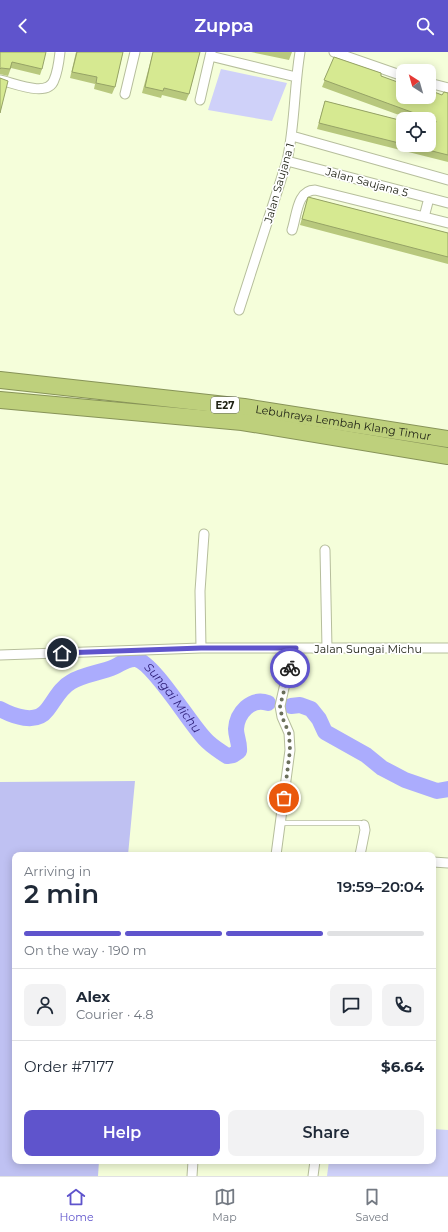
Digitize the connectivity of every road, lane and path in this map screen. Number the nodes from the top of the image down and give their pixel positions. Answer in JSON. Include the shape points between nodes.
{"nodes":[{"id":1,"x":60,"y":52,"type":"edge"},
{"id":2,"x":135,"y":52,"type":"edge"},
{"id":3,"x":300,"y":52,"type":"edge"},
{"id":4,"x":334,"y":52,"type":"edge"},
{"id":5,"x":210,"y":54,"type":"edge"},
{"id":6,"x":396,"y":74,"type":"edge"},
{"id":7,"x":296,"y":77,"type":"junction"},
{"id":8,"x":0,"y":80,"type":"edge"},
{"id":9,"x":436,"y":85,"type":"edge"},
{"id":10,"x":448,"y":88,"type":"edge"},
{"id":11,"x":125,"y":94,"type":"dead end"},
{"id":12,"x":200,"y":100,"type":"dead end"},
{"id":13,"x":292,"y":136,"type":"junction"},
{"id":14,"x":287,"y":161,"type":"junction"},
{"id":15,"x":448,"y":180,"type":"edge"},
{"id":16,"x":429,"y":198,"type":"junction"},
{"id":17,"x":448,"y":203,"type":"edge"},
{"id":18,"x":424,"y":217,"type":"junction"},
{"id":19,"x":448,"y":223,"type":"edge"},
{"id":20,"x":292,"y":230,"type":"dead end"},
{"id":21,"x":239,"y":310,"type":"dead end"},
{"id":22,"x":0,"y":380,"type":"edge"},
{"id":23,"x":0,"y":400,"type":"edge"},
{"id":24,"x":448,"y":439,"type":"edge"},
{"id":25,"x":448,"y":456,"type":"edge"},
{"id":26,"x":204,"y":534,"type":"dead end"},
{"id":27,"x":326,"y":550,"type":"dead end"},
{"id":28,"x":201,"y":648,"type":"junction"},
{"id":29,"x":296,"y":648,"type":"junction"},
{"id":30,"x":327,"y":648,"type":"junction"},
{"id":31,"x":448,"y":648,"type":"edge"},
{"id":32,"x":0,"y":655,"type":"edge"},
{"id":33,"x":281,"y":823,"type":"junction"},
{"id":34,"x":364,"y":825,"type":"joint"},
{"id":35,"x":276,"y":852,"type":"edge"},
{"id":36,"x":360,"y":852,"type":"edge"},
{"id":37,"x":436,"y":862,"type":"edge"},
{"id":38,"x":448,"y":863,"type":"edge"},
{"id":39,"x":193,"y":1164,"type":"edge"},
{"id":40,"x":315,"y":1164,"type":"edge"},
{"id":41,"x":192,"y":1176,"type":"edge"},
{"id":42,"x":313,"y":1176,"type":"edge"}],
"edges":[{"from":1,"to":8,"type":"street","via":[[54,81],[50,87],[42,90]]},
{"from":2,"to":11,"type":"street"},
{"from":3,"to":7,"type":"street","name":"Jalan Saujana 1"},
{"from":4,"to":6,"type":"street"},
{"from":5,"to":7,"type":"street"},
{"from":5,"to":12,"type":"street"},
{"from":7,"to":13,"type":"street","name":"Jalan Saujana 1"},
{"from":9,"to":10,"type":"street"},
{"from":13,"to":14,"type":"street","name":"Jalan Saujana 1"},
{"from":13,"to":15,"type":"street"},
{"from":14,"to":16,"type":"street","name":"Jalan Saujana 5"},
{"from":14,"to":21,"type":"street","name":"Jalan Saujana 1"},
{"from":16,"to":17,"type":"street","name":"Jalan Saujana 5"},
{"from":16,"to":18,"type":"street"},
{"from":18,"to":19,"type":"street"},
{"from":18,"to":20,"type":"street","via":[[308,190],[302,194]]},
{"from":22,"to":24,"type":"highway","name":"Lebuhraya Lembah Klang Timur","number":"E27","via":[[244,407]]},
{"from":23,"to":25,"type":"highway","name":"Lebuhraya Lembah Klang Timur","number":"E27","via":[[242,422]]},
{"from":26,"to":28,"type":"street","via":[[200,591]]},
{"from":27,"to":30,"type":"street"},
{"from":28,"to":29,"type":"street","name":"Jalan Sungai Michu"},
{"from":28,"to":32,"type":"street","name":"Jalan Sungai Michu"},
{"from":29,"to":30,"type":"street","name":"Jalan Sungai Michu"},
{"from":29,"to":33,"type":"street","via":[[280,706],[289,733],[290,750]]},
{"from":30,"to":31,"type":"street","name":"Jalan Sungai Michu"},
{"from":33,"to":34,"type":"lane"},
{"from":33,"to":35,"type":"street"},
{"from":34,"to":36,"type":"street"},
{"from":37,"to":38,"type":"street"},
{"from":39,"to":41,"type":"street"},
{"from":40,"to":42,"type":"street"}]}
